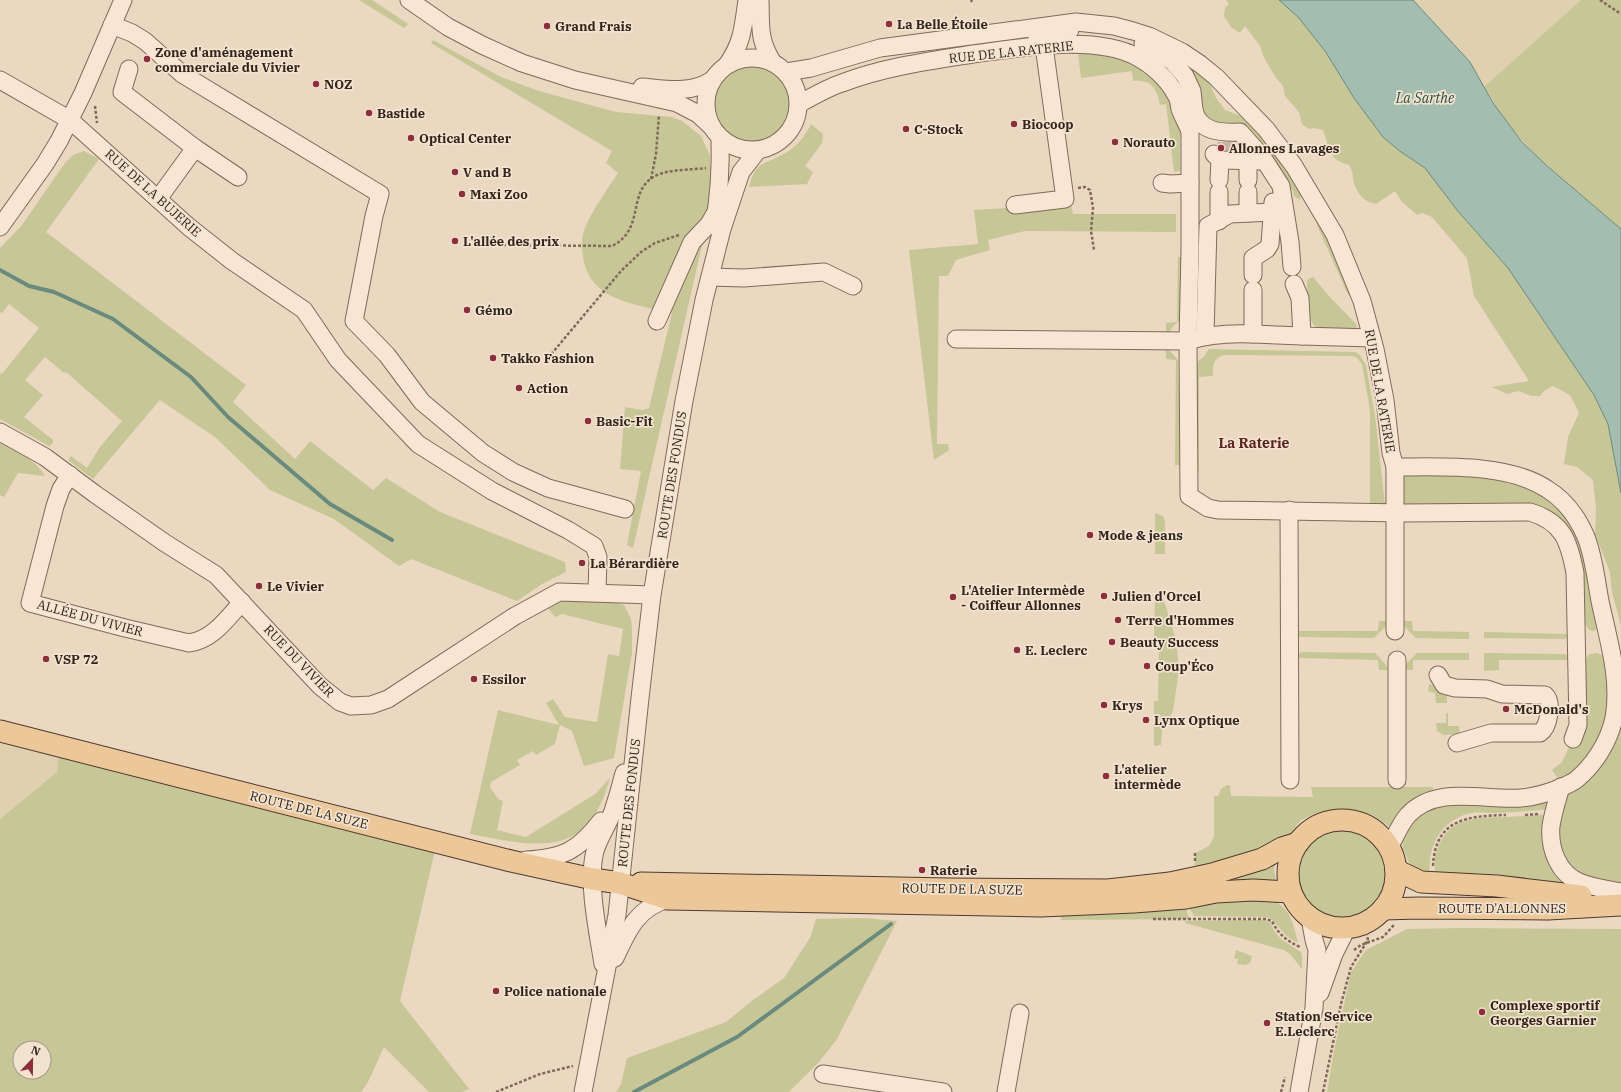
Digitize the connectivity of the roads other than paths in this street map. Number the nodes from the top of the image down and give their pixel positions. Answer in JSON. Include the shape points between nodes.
{"nodes":[{"id":1,"x":123,"y":0,"type":"edge"},
{"id":2,"x":408,"y":0,"type":"edge"},
{"id":3,"x":747,"y":0,"type":"edge"},
{"id":4,"x":760,"y":0,"type":"edge"},
{"id":5,"x":112,"y":25,"type":"junction"},
{"id":6,"x":1023,"y":28,"type":"junction"},
{"id":7,"x":1056,"y":39,"type":"junction"},
{"id":8,"x":727,"y":65,"type":"junction"},
{"id":9,"x":779,"y":67,"type":"junction"},
{"id":10,"x":129,"y":69,"type":"dead end"},
{"id":11,"x":0,"y":80,"type":"edge"},
{"id":12,"x":712,"y":80,"type":"junction"},
{"id":13,"x":590,"y":84,"type":"junction"},
{"id":14,"x":799,"y":104,"type":"junction"},
{"id":15,"x":1194,"y":110,"type":"junction"},
{"id":16,"x":70,"y":120,"type":"junction"},
{"id":17,"x":1190,"y":131,"type":"junction"},
{"id":18,"x":716,"y":132,"type":"junction"},
{"id":19,"x":1220,"y":145,"type":"junction"},
{"id":20,"x":195,"y":148,"type":"junction"},
{"id":21,"x":758,"y":150,"type":"junction"},
{"id":22,"x":1262,"y":165,"type":"junction"},
{"id":23,"x":238,"y":177,"type":"dead end"},
{"id":24,"x":1162,"y":183,"type":"dead end"},
{"id":25,"x":1190,"y":183,"type":"junction"},
{"id":26,"x":158,"y":199,"type":"junction"},
{"id":27,"x":1015,"y":205,"type":"dead end"},
{"id":28,"x":717,"y":210,"type":"junction"},
{"id":29,"x":1273,"y":212,"type":"junction"},
{"id":30,"x":1248,"y":213,"type":"junction"},
{"id":31,"x":1219,"y":220,"type":"junction"},
{"id":32,"x":0,"y":227,"type":"edge"},
{"id":33,"x":710,"y":277,"type":"junction"},
{"id":34,"x":853,"y":286,"type":"dead end"},
{"id":35,"x":704,"y":300,"type":"junction"},
{"id":36,"x":657,"y":320,"type":"dead end"},
{"id":37,"x":1253,"y":334,"type":"junction"},
{"id":38,"x":1205,"y":336,"type":"junction"},
{"id":39,"x":1302,"y":336,"type":"junction"},
{"id":40,"x":1372,"y":338,"type":"junction"},
{"id":41,"x":956,"y":339,"type":"dead end"},
{"id":42,"x":1188,"y":341,"type":"junction"},
{"id":43,"x":0,"y":432,"type":"edge"},
{"id":44,"x":1395,"y":467,"type":"junction"},
{"id":45,"x":70,"y":476,"type":"junction"},
{"id":46,"x":625,"y":509,"type":"dead end"},
{"id":47,"x":1289,"y":510,"type":"junction"},
{"id":48,"x":1395,"y":512,"type":"junction"},
{"id":49,"x":597,"y":592,"type":"junction"},
{"id":50,"x":652,"y":595,"type":"junction"},
{"id":51,"x":242,"y":602,"type":"junction"},
{"id":52,"x":1395,"y":631,"type":"dead end"},
{"id":53,"x":1397,"y":660,"type":"dead end"},
{"id":54,"x":1438,"y":675,"type":"dead end"},
{"id":55,"x":640,"y":698,"type":"junction"},
{"id":56,"x":0,"y":731,"type":"edge"},
{"id":57,"x":1573,"y":739,"type":"dead end"},
{"id":58,"x":1457,"y":744,"type":"dead end"},
{"id":59,"x":1290,"y":780,"type":"dead end"},
{"id":60,"x":1397,"y":780,"type":"dead end"},
{"id":61,"x":1561,"y":787,"type":"junction"},
{"id":62,"x":617,"y":797,"type":"junction"},
{"id":63,"x":1298,"y":843,"type":"junction"},
{"id":64,"x":1389,"y":848,"type":"junction"},
{"id":65,"x":511,"y":860,"type":"junction"},
{"id":66,"x":1396,"y":870,"type":"junction"},
{"id":67,"x":593,"y":879,"type":"junction"},
{"id":68,"x":620,"y":883,"type":"junction"},
{"id":69,"x":1291,"y":892,"type":"junction"},
{"id":70,"x":1621,"y":892,"type":"edge"},
{"id":71,"x":668,"y":898,"type":"junction"},
{"id":72,"x":1621,"y":900,"type":"edge"},
{"id":73,"x":1621,"y":905,"type":"edge"},
{"id":74,"x":1383,"y":909,"type":"junction"},
{"id":75,"x":1310,"y":918,"type":"junction"},
{"id":76,"x":1356,"y":926,"type":"junction"},
{"id":77,"x":605,"y":980,"type":"junction"},
{"id":78,"x":1314,"y":1008,"type":"junction"},
{"id":79,"x":1020,"y":1013,"type":"dead end"},
{"id":80,"x":823,"y":1074,"type":"dead end"},
{"id":81,"x":584,"y":1092,"type":"edge"},
{"id":82,"x":944,"y":1092,"type":"edge"},
{"id":83,"x":1006,"y":1092,"type":"edge"},
{"id":84,"x":1299,"y":1092,"type":"edge"}],
"edges":[{"from":1,"to":5,"type":"street"},
{"from":2,"to":13,"type":"street","via":[[438,21],[489,48],[522,63]]},
{"from":3,"to":8,"type":"street","via":[[742,38]]},
{"from":4,"to":9,"type":"street","via":[[761,38],[765,50]]},
{"from":5,"to":16,"type":"street"},
{"from":5,"to":46,"type":"street","via":[[145,41],[182,74],[380,194],[354,322],[387,355],[422,402],[483,453],[513,472],[548,488]]},
{"from":6,"to":7,"type":"street","via":[[1037,36]]},
{"from":6,"to":9,"type":"street","name":"RUE DE LA RATERIE","via":[[880,48],[811,68]]},
{"from":6,"to":40,"type":"street","name":"RUE DE LA RATERIE","via":[[1076,22],[1114,26],[1149,36],[1168,45],[1216,77],[1266,129],[1313,196],[1346,260],[1362,301]]},
{"from":7,"to":14,"type":"street","name":"RUE DE LA RATERIE","via":[[902,66],[843,82]]},
{"from":7,"to":15,"type":"street","name":"RUE DE LA RATERIE","via":[[1086,31],[1105,33],[1154,50],[1172,61],[1189,83]]},
{"from":7,"to":17,"type":"street","name":"RUE DE LA RATERIE","via":[[1112,48],[1128,52],[1144,61],[1166,80],[1177,95]]},
{"from":7,"to":27,"type":"street","via":[[1065,199]]},
{"from":8,"to":9,"type":"street","via":[[738,60],[762,58]]},
{"from":8,"to":12,"type":"street"},
{"from":9,"to":14,"type":"street","via":[[795,86]]},
{"from":10,"to":20,"type":"street","via":[[122,92]]},
{"from":11,"to":16,"type":"street","name":"RUE DE LA BUJERIE"},
{"from":12,"to":13,"type":"street","via":[[700,87],[678,90]]},
{"from":12,"to":18,"type":"street","via":[[705,103],[706,114]]},
{"from":13,"to":18,"type":"street","via":[[677,104],[698,114]]},
{"from":14,"to":21,"type":"street","via":[[796,119],[787,134],[773,146]]},
{"from":15,"to":17,"type":"street","name":"RUE DE LA RATERIE"},
{"from":15,"to":19,"type":"street","via":[[1195,116]]},
{"from":16,"to":26,"type":"street","name":"RUE DE LA BUJERIE"},
{"from":16,"to":32,"type":"street","via":[[45,164]]},
{"from":17,"to":25,"type":"street"},
{"from":18,"to":21,"type":"street","via":[[728,144]]},
{"from":18,"to":28,"type":"street","name":"ROUTE DES FONDUS","via":[[721,167]]},
{"from":19,"to":22,"type":"street"},
{"from":19,"to":22,"type":"street","via":[[1240,132]]},
{"from":19,"to":31,"type":"street"},
{"from":20,"to":23,"type":"street"},
{"from":20,"to":26,"type":"street"},
{"from":21,"to":33,"type":"street","name":"ROUTE DES FONDUS","via":[[741,172],[736,184]]},
{"from":22,"to":29,"type":"street"},
{"from":22,"to":30,"type":"street","via":[[1248,186]]},
{"from":22,"to":39,"type":"street","via":[[1281,186],[1293,275],[1300,298]]},
{"from":24,"to":25,"type":"street"},
{"from":25,"to":42,"type":"street"},
{"from":26,"to":49,"type":"street","name":"RUE DE LA BUJERIE","via":[[232,261],[304,310],[338,360],[418,444],[492,491],[594,546],[598,557]]},
{"from":28,"to":35,"type":"street","name":"ROUTE DES FONDUS"},
{"from":28,"to":36,"type":"street","via":[[709,224],[692,242]]},
{"from":29,"to":30,"type":"street"},
{"from":29,"to":37,"type":"street","via":[[1270,244],[1253,258]]},
{"from":30,"to":31,"type":"street","via":[[1230,214]]},
{"from":31,"to":38,"type":"street","via":[[1208,226]]},
{"from":33,"to":34,"type":"street","via":[[744,278],[824,272]]},
{"from":33,"to":35,"type":"street","name":"ROUTE DES FONDUS"},
{"from":35,"to":50,"type":"street","name":"ROUTE DES FONDUS","via":[[684,401]]},
{"from":37,"to":38,"type":"street"},
{"from":37,"to":39,"type":"street"},
{"from":38,"to":42,"type":"street"},
{"from":39,"to":40,"type":"street"},
{"from":40,"to":44,"type":"street","name":"RUE DE LA RATERIE","via":[[1381,376]]},
{"from":41,"to":42,"type":"street"},
{"from":42,"to":47,"type":"street","via":[[1189,496],[1208,508],[1218,510]]},
{"from":43,"to":45,"type":"street","name":"RUE DU VIVIER","via":[[45,457]]},
{"from":44,"to":48,"type":"street"},
{"from":44,"to":61,"type":"street","name":"RUE DE LA RATERIE","via":[[1455,467],[1513,474],[1547,489],[1566,505],[1578,522],[1590,550],[1614,667],[1616,692],[1614,719],[1606,742],[1576,780]]},
{"from":45,"to":51,"type":"street","name":"RUE DU VIVIER","via":[[165,543],[216,575]]},
{"from":45,"to":51,"type":"street","name":"ALLÉE DU VIVIER","via":[[61,489],[55,506],[30,602],[189,643],[199,642],[209,636]]},
{"from":47,"to":48,"type":"street"},
{"from":47,"to":59,"type":"street"},
{"from":48,"to":52,"type":"street"},
{"from":48,"to":57,"type":"street","via":[[1530,512],[1543,516],[1559,528],[1572,557],[1575,574],[1578,725]]},
{"from":49,"to":50,"type":"street","name":"RUE DU VIVIER"},
{"from":49,"to":51,"type":"street","name":"RUE DU VIVIER","via":[[559,592],[515,616],[388,699],[371,705],[355,706],[340,702],[330,695]]},
{"from":50,"to":55,"type":"street","name":"ROUTE DES FONDUS"},
{"from":53,"to":60,"type":"street"},
{"from":54,"to":58,"type":"street","via":[[1444,685],[1455,688],[1487,689],[1502,694],[1545,695],[1548,698],[1546,725],[1540,733],[1491,733]]},
{"from":55,"to":62,"type":"street","name":"ROUTE DES FONDUS"},
{"from":55,"to":68,"type":"street","name":"ROUTE DES FONDUS"},
{"from":56,"to":65,"type":"main road","name":"ROUTE DE LA SUZE"},
{"from":61,"to":64,"type":"street","name":"RUE DE LA RATERIE","via":[[1522,798],[1449,796],[1434,799],[1421,805],[1408,816]]},
{"from":61,"to":70,"type":"street","via":[[1551,827],[1553,849],[1558,865],[1567,875],[1579,882]]},
{"from":62,"to":65,"type":"street","name":"ROUTE DES FONDUS","via":[[578,847],[546,859]]},
{"from":62,"to":67,"type":"street","name":"ROUTE DES FONDUS","via":[[595,851]]},
{"from":63,"to":64,"type":"main road","via":[[1317,826],[1342,820],[1371,829]]},
{"from":63,"to":68,"type":"main road","name":"ROUTE DE LA SUZE","via":[[1262,859],[1212,874],[1170,883],[1108,890]]},
{"from":63,"to":69,"type":"main road","via":[[1288,867]]},
{"from":64,"to":66,"type":"main road"},
{"from":65,"to":67,"type":"main road","name":"ROUTE DE LA SUZE"},
{"from":66,"to":72,"type":"main road","name":"ROUTE D'ALLONNES","via":[[1421,882],[1433,884],[1497,886]]},
{"from":66,"to":74,"type":"main road","via":[[1393,891]]},
{"from":67,"to":68,"type":"main road","name":"ROUTE DE LA SUZE"},
{"from":67,"to":77,"type":"street","name":"ROUTE DES FONDUS"},
{"from":68,"to":71,"type":"main road","name":"ROUTE DE LA SUZE"},
{"from":68,"to":77,"type":"street","name":"ROUTE DES FONDUS"},
{"from":69,"to":71,"type":"main road","name":"ROUTE DE LA SUZE","via":[[1216,892],[1186,898],[1041,906]]},
{"from":69,"to":75,"type":"main road","via":[[1300,909]]},
{"from":71,"to":77,"type":"street","via":[[656,902],[632,924]]},
{"from":73,"to":74,"type":"main road","name":"ROUTE D'ALLONNES"},
{"from":74,"to":76,"type":"main road","via":[[1375,917]]},
{"from":75,"to":76,"type":"main road","via":[[1328,926]]},
{"from":75,"to":78,"type":"street","via":[[1317,950]]},
{"from":76,"to":78,"type":"street","via":[[1334,954]]},
{"from":77,"to":81,"type":"street"},
{"from":78,"to":84,"type":"street"},
{"from":79,"to":83,"type":"street"},
{"from":80,"to":82,"type":"street"}]}
